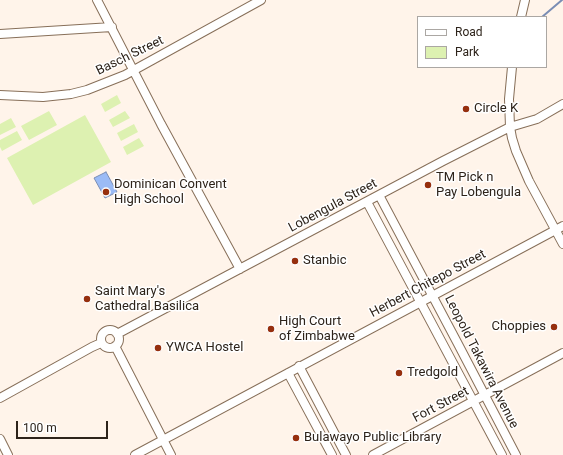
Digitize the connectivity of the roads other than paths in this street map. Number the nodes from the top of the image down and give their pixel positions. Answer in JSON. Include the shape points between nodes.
{"nodes":[{"id":1,"x":97,"y":0,"type":"edge"},
{"id":2,"x":260,"y":0,"type":"edge"},
{"id":3,"x":525,"y":0,"type":"edge"},
{"id":4,"x":521,"y":16,"type":"edge"},
{"id":5,"x":112,"y":27,"type":"junction"},
{"id":6,"x":0,"y":34,"type":"edge"},
{"id":7,"x":512,"y":68,"type":"edge"},
{"id":8,"x":134,"y":71,"type":"junction"},
{"id":9,"x":0,"y":94,"type":"edge"},
{"id":10,"x":563,"y":104,"type":"edge"},
{"id":11,"x":510,"y":127,"type":"junction"},
{"id":12,"x":379,"y":195,"type":"junction"},
{"id":13,"x":367,"y":202,"type":"junction"},
{"id":14,"x":559,"y":228,"type":"edge"},
{"id":15,"x":563,"y":244,"type":"edge"},
{"id":16,"x":240,"y":269,"type":"junction"},
{"id":17,"x":432,"y":295,"type":"junction"},
{"id":18,"x":420,"y":302,"type":"junction"},
{"id":19,"x":117,"y":334,"type":"junction"},
{"id":20,"x":102,"y":343,"type":"junction"},
{"id":21,"x":115,"y":346,"type":"junction"},
{"id":22,"x":563,"y":353,"type":"edge"},
{"id":23,"x":299,"y":366,"type":"junction"},
{"id":24,"x":288,"y":373,"type":"junction"},
{"id":25,"x":485,"y":395,"type":"junction"},
{"id":26,"x":0,"y":398,"type":"edge"},
{"id":27,"x":473,"y":401,"type":"junction"},
{"id":28,"x":0,"y":440,"type":"edge"},
{"id":29,"x":163,"y":440,"type":"junction"},
{"id":30,"x":8,"y":455,"type":"edge"},
{"id":31,"x":135,"y":455,"type":"edge"},
{"id":32,"x":170,"y":455,"type":"edge"},
{"id":33,"x":332,"y":455,"type":"edge"},
{"id":34,"x":346,"y":455,"type":"edge"},
{"id":35,"x":373,"y":455,"type":"edge"},
{"id":36,"x":502,"y":455,"type":"edge"},
{"id":37,"x":516,"y":455,"type":"edge"}],
"edges":[{"from":1,"to":5,"type":"street"},
{"from":2,"to":8,"type":"street","name":"Basch Street"},
{"from":3,"to":4,"type":"street"},
{"from":5,"to":6,"type":"street"},
{"from":5,"to":8,"type":"street"},
{"from":7,"to":11,"type":"street"},
{"from":8,"to":9,"type":"street","name":"Basch Street","via":[[71,94]]},
{"from":8,"to":16,"type":"street"},
{"from":10,"to":11,"type":"street","name":"Lobengula Street","via":[[536,119]]},
{"from":11,"to":12,"type":"street","name":"Lobengula Street"},
{"from":11,"to":14,"type":"street","via":[[518,157]]},
{"from":12,"to":13,"type":"street","name":"Lobengula Street"},
{"from":12,"to":17,"type":"street","name":"Leopold Takawira Avenue"},
{"from":13,"to":16,"type":"street","name":"Lobengula Street"},
{"from":13,"to":18,"type":"street","name":"Leopold Takawira Avenue"},
{"from":14,"to":15,"type":"street"},
{"from":14,"to":17,"type":"street","name":"Herbert Chitepo Street"},
{"from":16,"to":19,"type":"street","name":"Lobengula Street"},
{"from":17,"to":18,"type":"street","name":"Herbert Chitepo Street"},
{"from":17,"to":25,"type":"street","name":"Leopold Takawira Avenue"},
{"from":18,"to":23,"type":"street","name":"Herbert Chitepo Street"},
{"from":18,"to":27,"type":"street","name":"Leopold Takawira Avenue"},
{"from":19,"to":20,"type":"street","name":"Lobengula Street","via":[[111,330],[104,332]]},
{"from":19,"to":21,"type":"street","via":[[118,341]]},
{"from":20,"to":21,"type":"street","via":[[107,348]]},
{"from":20,"to":26,"type":"street","name":"Lobengula Street"},
{"from":21,"to":29,"type":"street"},
{"from":22,"to":25,"type":"street","name":"Fort Street"},
{"from":23,"to":24,"type":"street","name":"Herbert Chitepo Street"},
{"from":23,"to":34,"type":"street"},
{"from":24,"to":29,"type":"street","name":"Herbert Chitepo Street"},
{"from":24,"to":33,"type":"street"},
{"from":25,"to":27,"type":"street","name":"Fort Street"},
{"from":25,"to":37,"type":"street","name":"Leopold Takawira Avenue"},
{"from":27,"to":35,"type":"street","name":"Fort Street"},
{"from":27,"to":36,"type":"street","name":"Leopold Takawira Avenue"},
{"from":28,"to":30,"type":"street"},
{"from":29,"to":31,"type":"street","name":"Herbert Chitepo Street"},
{"from":29,"to":32,"type":"street"}]}
